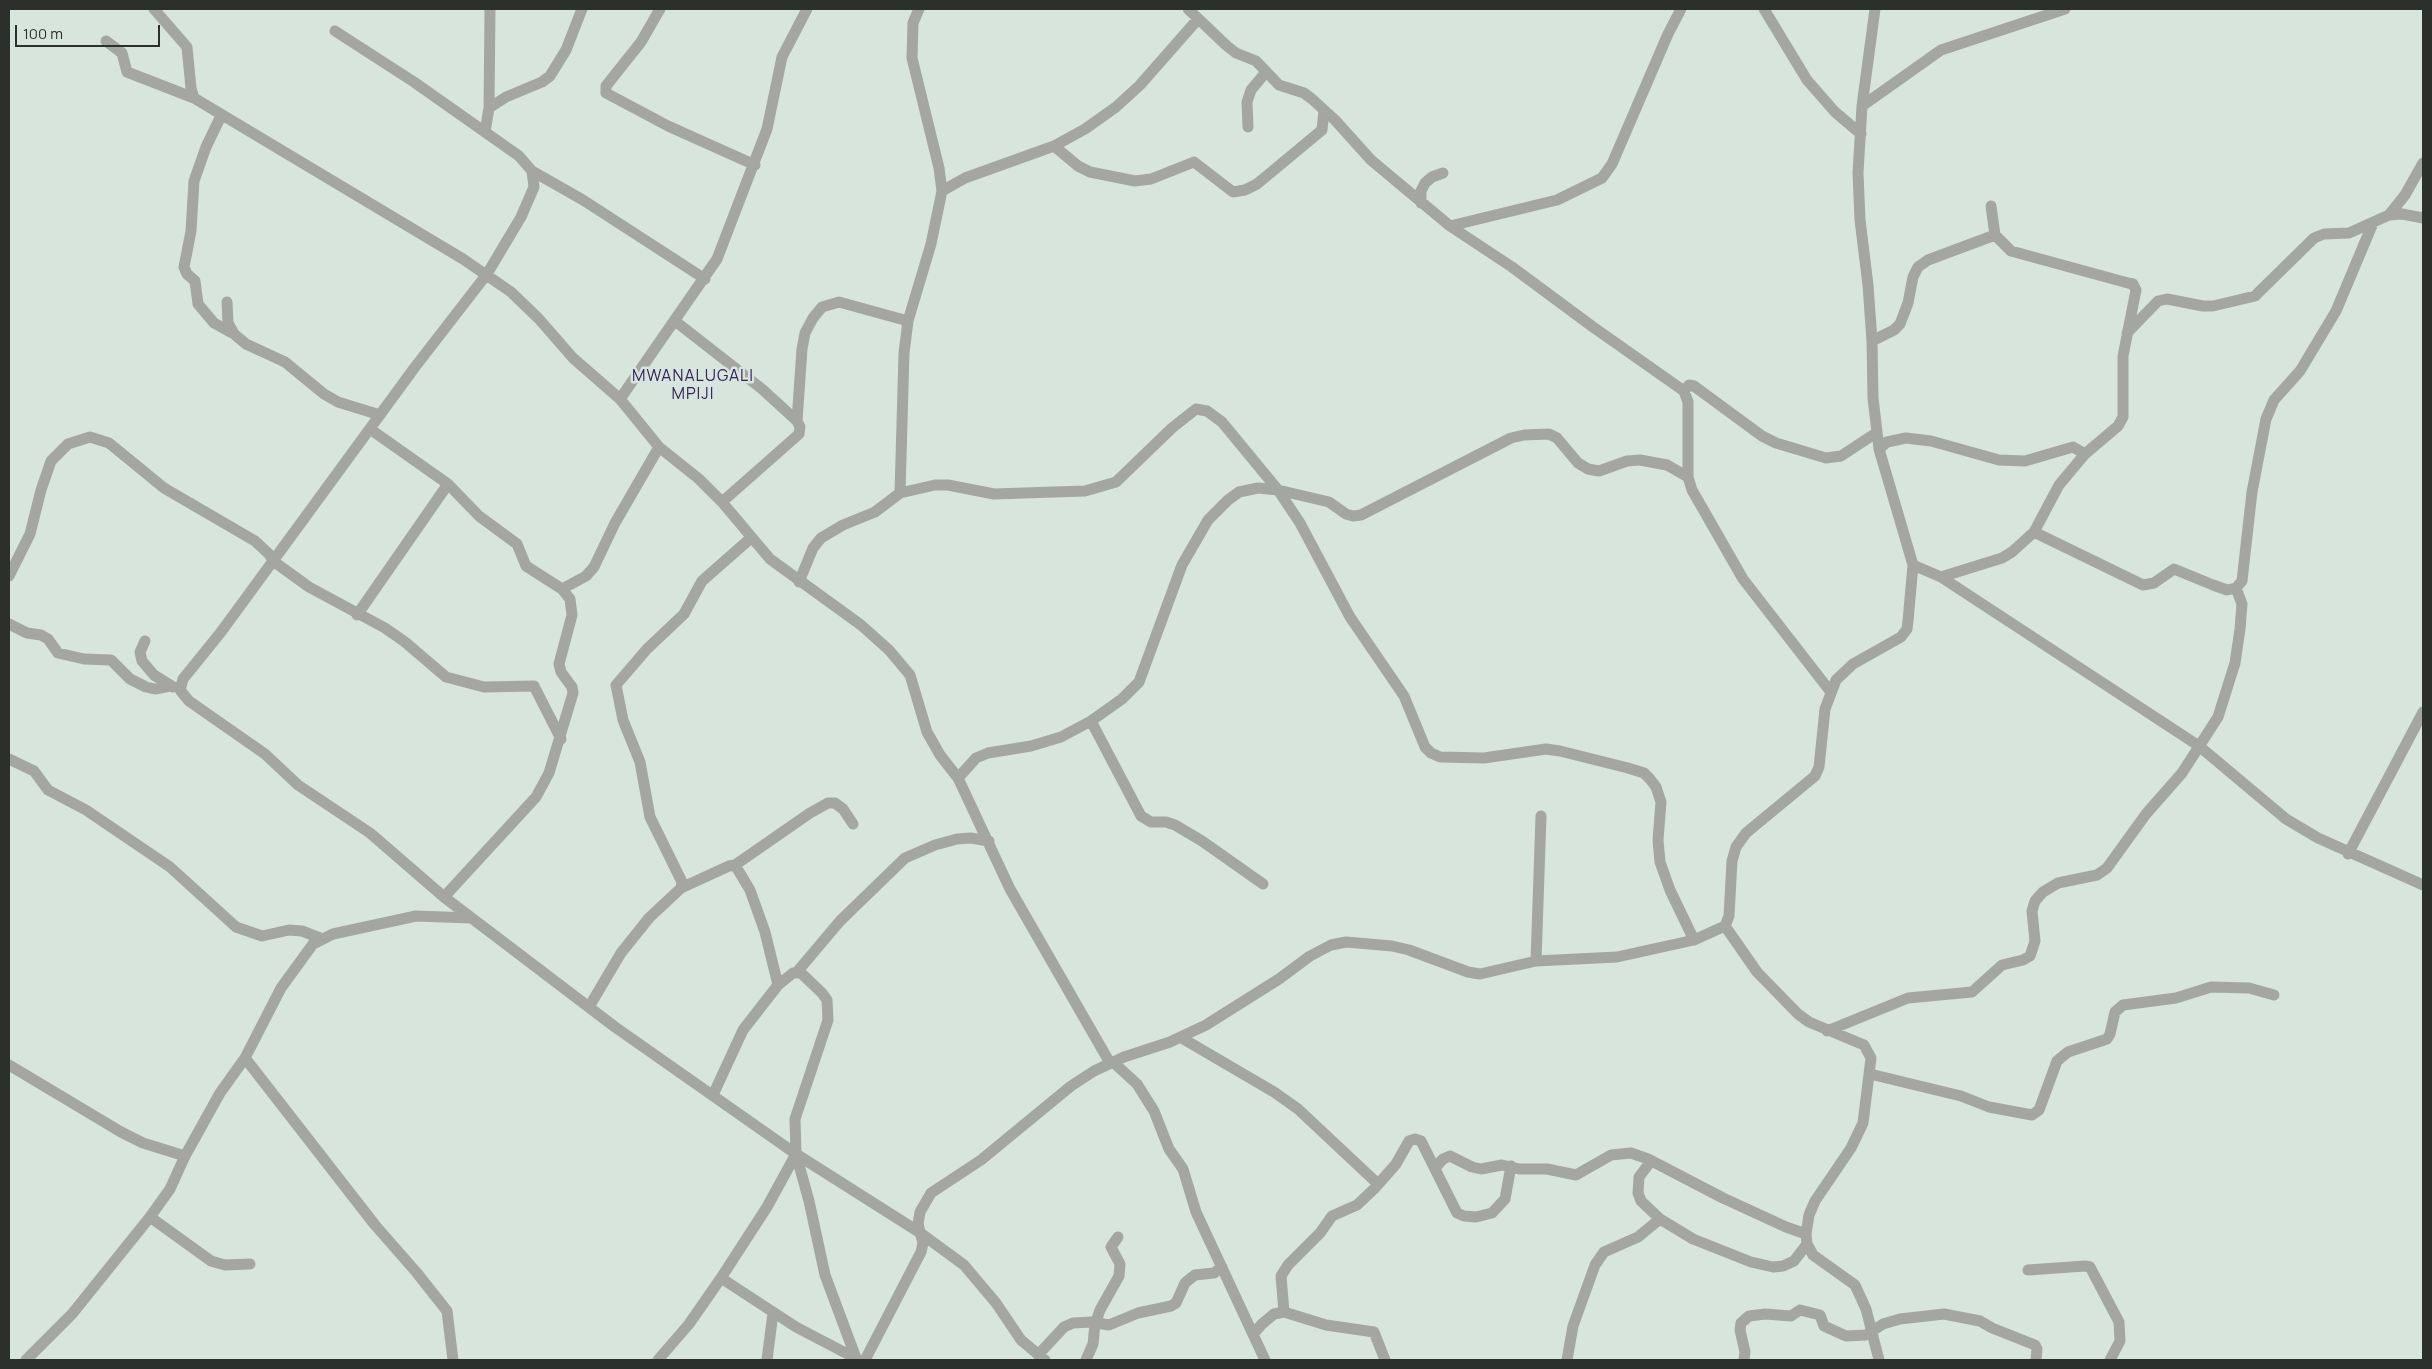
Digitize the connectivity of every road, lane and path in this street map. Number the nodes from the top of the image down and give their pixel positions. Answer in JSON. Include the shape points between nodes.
{"nodes":[{"id":1,"x":154,"y":9,"type":"edge"},
{"id":2,"x":490,"y":9,"type":"edge"},
{"id":3,"x":582,"y":9,"type":"edge"},
{"id":4,"x":660,"y":9,"type":"edge"},
{"id":5,"x":807,"y":9,"type":"edge"},
{"id":6,"x":919,"y":9,"type":"edge"},
{"id":7,"x":1188,"y":9,"type":"edge"},
{"id":8,"x":1681,"y":9,"type":"edge"},
{"id":9,"x":1764,"y":9,"type":"edge"},
{"id":10,"x":1875,"y":9,"type":"edge"},
{"id":11,"x":2065,"y":9,"type":"edge"},
{"id":12,"x":1198,"y":19,"type":"junction"},
{"id":13,"x":334,"y":31,"type":"dead end"},
{"id":14,"x":106,"y":41,"type":"dead end"},
{"id":15,"x":1266,"y":72,"type":"junction"},
{"id":16,"x":194,"y":98,"type":"junction"},
{"id":17,"x":1862,"y":106,"type":"junction"},
{"id":18,"x":489,"y":108,"type":"junction"},
{"id":19,"x":1324,"y":110,"type":"junction"},
{"id":20,"x":221,"y":116,"type":"junction"},
{"id":21,"x":1248,"y":128,"type":"dead end"},
{"id":22,"x":485,"y":132,"type":"junction"},
{"id":23,"x":1860,"y":134,"type":"junction"},
{"id":24,"x":1054,"y":146,"type":"junction"},
{"id":25,"x":2423,"y":163,"type":"edge"},
{"id":26,"x":755,"y":165,"type":"junction"},
{"id":27,"x":532,"y":171,"type":"junction"},
{"id":28,"x":1443,"y":173,"type":"dead end"},
{"id":29,"x":942,"y":191,"type":"junction"},
{"id":30,"x":1421,"y":203,"type":"junction"},
{"id":31,"x":1991,"y":206,"type":"dead end"},
{"id":32,"x":2389,"y":215,"type":"junction"},
{"id":33,"x":2423,"y":218,"type":"edge"},
{"id":34,"x":2373,"y":223,"type":"junction"},
{"id":35,"x":1450,"y":226,"type":"junction"},
{"id":36,"x":1994,"y":235,"type":"junction"},
{"id":37,"x":487,"y":274,"type":"junction"},
{"id":38,"x":705,"y":280,"type":"junction"},
{"id":39,"x":227,"y":302,"type":"dead end"},
{"id":40,"x":675,"y":321,"type":"junction"},
{"id":41,"x":908,"y":321,"type":"junction"},
{"id":42,"x":234,"y":334,"type":"junction"},
{"id":43,"x":2126,"y":334,"type":"junction"},
{"id":44,"x":1872,"y":341,"type":"junction"},
{"id":45,"x":1684,"y":391,"type":"junction"},
{"id":46,"x":620,"y":399,"type":"junction"},
{"id":47,"x":380,"y":415,"type":"junction"},
{"id":48,"x":797,"y":421,"type":"junction"},
{"id":49,"x":370,"y":430,"type":"junction"},
{"id":50,"x":1876,"y":433,"type":"junction"},
{"id":51,"x":659,"y":447,"type":"junction"},
{"id":52,"x":1878,"y":449,"type":"junction"},
{"id":53,"x":2085,"y":454,"type":"junction"},
{"id":54,"x":1688,"y":477,"type":"junction"},
{"id":55,"x":448,"y":484,"type":"junction"},
{"id":56,"x":1278,"y":490,"type":"junction"},
{"id":57,"x":900,"y":493,"type":"junction"},
{"id":58,"x":722,"y":502,"type":"junction"},
{"id":59,"x":2034,"y":532,"type":"junction"},
{"id":60,"x":751,"y":538,"type":"junction"},
{"id":61,"x":273,"y":561,"type":"junction"},
{"id":62,"x":1913,"y":565,"type":"junction"},
{"id":63,"x":9,"y":576,"type":"edge"},
{"id":64,"x":1941,"y":577,"type":"junction"},
{"id":65,"x":799,"y":582,"type":"junction"},
{"id":66,"x":2236,"y":588,"type":"junction"},
{"id":67,"x":562,"y":589,"type":"junction"},
{"id":68,"x":357,"y":615,"type":"junction"},
{"id":69,"x":9,"y":624,"type":"edge"},
{"id":70,"x":145,"y":641,"type":"dead end"},
{"id":71,"x":175,"y":688,"type":"junction"},
{"id":72,"x":1830,"y":691,"type":"junction"},
{"id":73,"x":2423,"y":712,"type":"edge"},
{"id":74,"x":1091,"y":721,"type":"junction"},
{"id":75,"x":561,"y":739,"type":"junction"},
{"id":76,"x":2199,"y":746,"type":"junction"},
{"id":77,"x":9,"y":759,"type":"edge"},
{"id":78,"x":958,"y":778,"type":"junction"},
{"id":79,"x":1541,"y":816,"type":"dead end"},
{"id":80,"x":853,"y":824,"type":"dead end"},
{"id":81,"x":989,"y":841,"type":"junction"},
{"id":82,"x":2348,"y":854,"type":"junction"},
{"id":83,"x":735,"y":865,"type":"junction"},
{"id":84,"x":1263,"y":884,"type":"dead end"},
{"id":85,"x":2423,"y":885,"type":"edge"},
{"id":86,"x":681,"y":888,"type":"junction"},
{"id":87,"x":444,"y":898,"type":"junction"},
{"id":88,"x":471,"y":918,"type":"junction"},
{"id":89,"x":1725,"y":926,"type":"junction"},
{"id":90,"x":320,"y":938,"type":"junction"},
{"id":91,"x":1694,"y":940,"type":"junction"},
{"id":92,"x":1536,"y":961,"type":"junction"},
{"id":93,"x":797,"y":972,"type":"junction"},
{"id":94,"x":778,"y":985,"type":"junction"},
{"id":95,"x":2274,"y":995,"type":"dead end"},
{"id":96,"x":589,"y":1007,"type":"junction"},
{"id":97,"x":1827,"y":1030,"type":"junction"},
{"id":98,"x":1180,"y":1037,"type":"junction"},
{"id":99,"x":245,"y":1058,"type":"junction"},
{"id":100,"x":1112,"y":1062,"type":"junction"},
{"id":101,"x":9,"y":1065,"type":"edge"},
{"id":102,"x":1870,"y":1074,"type":"junction"},
{"id":103,"x":713,"y":1095,"type":"junction"},
{"id":104,"x":796,"y":1154,"type":"junction"},
{"id":105,"x":185,"y":1156,"type":"junction"},
{"id":106,"x":1651,"y":1161,"type":"junction"},
{"id":107,"x":1511,"y":1166,"type":"junction"},
{"id":108,"x":1435,"y":1168,"type":"junction"},
{"id":109,"x":1378,"y":1184,"type":"junction"},
{"id":110,"x":150,"y":1217,"type":"junction"},
{"id":111,"x":1660,"y":1220,"type":"junction"},
{"id":112,"x":919,"y":1232,"type":"junction"},
{"id":113,"x":1118,"y":1237,"type":"dead end"},
{"id":114,"x":1807,"y":1239,"type":"junction"},
{"id":115,"x":250,"y":1264,"type":"dead end"},
{"id":116,"x":1222,"y":1268,"type":"junction"},
{"id":117,"x":2028,"y":1270,"type":"dead end"},
{"id":118,"x":721,"y":1278,"type":"junction"},
{"id":119,"x":1284,"y":1312,"type":"junction"},
{"id":120,"x":773,"y":1313,"type":"junction"},
{"id":121,"x":1095,"y":1324,"type":"junction"},
{"id":122,"x":1872,"y":1332,"type":"junction"},
{"id":123,"x":1254,"y":1334,"type":"junction"},
{"id":124,"x":1041,"y":1358,"type":"edge"},
{"id":125,"x":860,"y":1359,"type":"edge"},
{"id":126,"x":26,"y":1360,"type":"edge"},
{"id":127,"x":453,"y":1360,"type":"edge"},
{"id":128,"x":658,"y":1360,"type":"edge"},
{"id":129,"x":767,"y":1360,"type":"edge"},
{"id":130,"x":1086,"y":1360,"type":"edge"},
{"id":131,"x":1265,"y":1360,"type":"edge"},
{"id":132,"x":1385,"y":1360,"type":"edge"},
{"id":133,"x":1567,"y":1360,"type":"edge"},
{"id":134,"x":1744,"y":1360,"type":"edge"},
{"id":135,"x":1878,"y":1360,"type":"edge"},
{"id":136,"x":2036,"y":1360,"type":"edge"},
{"id":137,"x":2110,"y":1360,"type":"edge"}],
"edges":[{"from":1,"to":16,"type":"street","via":[[187,47]]},
{"from":2,"to":18,"type":"street"},
{"from":3,"to":18,"type":"street","via":[[566,50],[550,76]]},
{"from":4,"to":26,"type":"street","via":[[641,42],[606,86],[606,93],[668,126]]},
{"from":5,"to":26,"type":"street","via":[[782,57],[767,129]]},
{"from":6,"to":29,"type":"street","via":[[913,23],[912,58]]},
{"from":7,"to":12,"type":"street"},
{"from":8,"to":35,"type":"street","via":[[1612,164],[1602,178],[1556,200]]},
{"from":9,"to":23,"type":"street","via":[[1807,80]]},
{"from":10,"to":17,"type":"street"},
{"from":11,"to":17,"type":"street","via":[[1941,50]]},
{"from":12,"to":15,"type":"street","via":[[1227,46],[1256,61]]},
{"from":12,"to":24,"type":"street","via":[[1140,85],[1116,107]]},
{"from":13,"to":22,"type":"street"},
{"from":14,"to":16,"type":"street","via":[[122,53],[127,72]]},
{"from":15,"to":19,"type":"street","via":[[1279,85],[1304,93]]},
{"from":15,"to":21,"type":"street","via":[[1251,90],[1247,102]]},
{"from":16,"to":20,"type":"street"},
{"from":17,"to":23,"type":"street"},
{"from":18,"to":22,"type":"street"},
{"from":19,"to":24,"type":"street","via":[[1322,130],[1257,184],[1233,192],[1194,162],[1151,179],[1135,181],[1090,172]]},
{"from":19,"to":30,"type":"street","via":[[1371,160]]},
{"from":20,"to":37,"type":"street"},
{"from":20,"to":42,"type":"street","via":[[194,181],[191,231],[184,267],[195,281],[198,304],[214,323]]},
{"from":22,"to":27,"type":"street","via":[[519,156]]},
{"from":23,"to":44,"type":"street","via":[[1860,220]]},
{"from":24,"to":29,"type":"street","via":[[965,178]]},
{"from":25,"to":32,"type":"street"},
{"from":26,"to":38,"type":"street","via":[[728,235]]},
{"from":27,"to":37,"type":"street","via":[[535,181],[533,193]]},
{"from":27,"to":38,"type":"street"},
{"from":28,"to":30,"type":"street","via":[[1425,183]]},
{"from":29,"to":41,"type":"street","via":[[931,244]]},
{"from":30,"to":35,"type":"street"},
{"from":31,"to":36,"type":"street"},
{"from":32,"to":33,"type":"street"},
{"from":32,"to":34,"type":"street"},
{"from":34,"to":43,"type":"street","via":[[2349,233],[2324,234],[2314,238],[2255,296],[2213,306],[2158,301]]},
{"from":34,"to":66,"type":"street","via":[[2336,311],[2300,371],[2274,400],[2266,419],[2252,492],[2242,581]]},
{"from":35,"to":45,"type":"street"},
{"from":36,"to":43,"type":"street","via":[[2012,251],[2133,284],[2136,290]]},
{"from":36,"to":44,"type":"street","via":[[1928,260],[1918,268],[1900,324]]},
{"from":37,"to":46,"type":"street","via":[[511,292],[574,358]]},
{"from":37,"to":47,"type":"street"},
{"from":38,"to":40,"type":"street"},
{"from":39,"to":42,"type":"street","via":[[228,323]]},
{"from":40,"to":46,"type":"street"},
{"from":40,"to":48,"type":"street","via":[[762,389]]},
{"from":41,"to":48,"type":"street","via":[[839,302],[822,307],[805,333]]},
{"from":41,"to":57,"type":"street","via":[[904,353]]},
{"from":42,"to":47,"type":"street","via":[[246,344],[285,362],[338,402]]},
{"from":43,"to":53,"type":"street","via":[[2123,417],[2118,426]]},
{"from":44,"to":50,"type":"street"},
{"from":45,"to":50,"type":"street","via":[[1688,386],[1694,386],[1776,444],[1826,458],[1842,456]]},
{"from":45,"to":54,"type":"street","via":[[1688,402]]},
{"from":46,"to":51,"type":"street"},
{"from":47,"to":49,"type":"street"},
{"from":48,"to":58,"type":"street","via":[[799,434]]},
{"from":49,"to":55,"type":"street"},
{"from":49,"to":61,"type":"street"},
{"from":50,"to":52,"type":"street"},
{"from":51,"to":58,"type":"street"},
{"from":51,"to":67,"type":"street","via":[[594,567],[586,576]]},
{"from":52,"to":53,"type":"street","via":[[1888,442],[1906,438],[1931,441],[1999,460],[2025,461],[2073,447]]},
{"from":52,"to":62,"type":"street"},
{"from":53,"to":59,"type":"street","via":[[2059,485]]},
{"from":54,"to":56,"type":"street","via":[[1666,465],[1640,460],[1599,471],[1588,469],[1549,434],[1511,438],[1360,515],[1346,514],[1329,502]]},
{"from":54,"to":72,"type":"street","via":[[1743,579]]},
{"from":55,"to":67,"type":"street","via":[[479,516],[517,544],[526,566]]},
{"from":55,"to":68,"type":"street"},
{"from":56,"to":57,"type":"street","via":[[1222,422],[1196,409],[1116,482],[1100,487],[1085,491],[994,494],[948,484]]},
{"from":56,"to":74,"type":"street","via":[[1258,488],[1240,492],[1208,520],[1174,584],[1139,682]]},
{"from":56,"to":91,"type":"street","via":[[1300,523],[1350,617],[1404,696],[1425,747],[1431,753],[1440,757],[1484,758],[1560,751],[1628,768],[1644,773],[1650,779],[1661,802],[1660,862]]},
{"from":57,"to":65,"type":"street","via":[[876,512],[821,538],[813,548]]},
{"from":58,"to":60,"type":"street"},
{"from":59,"to":64,"type":"street","via":[[2002,558]]},
{"from":59,"to":66,"type":"street","via":[[2143,585],[2154,583],[2174,569],[2227,590]]},
{"from":60,"to":65,"type":"street","via":[[770,559]]},
{"from":60,"to":86,"type":"street","via":[[702,581],[684,614],[647,649],[616,685],[623,720],[640,762],[650,817],[682,882]]},
{"from":61,"to":63,"type":"street","via":[[264,548],[164,488],[109,443],[90,437],[68,444],[52,461],[30,534]]},
{"from":61,"to":68,"type":"street"},
{"from":61,"to":71,"type":"street"},
{"from":62,"to":64,"type":"street"},
{"from":62,"to":72,"type":"street","via":[[1905,633],[1885,648],[1853,664],[1842,673]]},
{"from":64,"to":76,"type":"street"},
{"from":65,"to":78,"type":"street","via":[[861,625],[910,675],[927,732]]},
{"from":66,"to":76,"type":"street","via":[[2242,604],[2235,663],[2218,717]]},
{"from":67,"to":75,"type":"street","via":[[570,599],[572,615],[559,664],[573,693]]},
{"from":68,"to":75,"type":"street","via":[[385,628],[446,677],[484,687],[534,686]]},
{"from":69,"to":71,"type":"street","via":[[48,639],[58,653],[84,659],[112,660],[130,679],[146,687],[155,690]]},
{"from":70,"to":71,"type":"street","via":[[140,652],[142,661],[154,675]]},
{"from":71,"to":87,"type":"street","via":[[189,702],[265,754],[298,785],[370,833]]},
{"from":72,"to":89,"type":"street","via":[[1815,776],[1746,833],[1736,847],[1732,861],[1729,916]]},
{"from":73,"to":82,"type":"street"},
{"from":74,"to":78,"type":"street","via":[[1061,737],[976,758]]},
{"from":74,"to":84,"type":"street","via":[[1141,816],[1151,822],[1175,825]]},
{"from":75,"to":87,"type":"street","via":[[536,797]]},
{"from":76,"to":82,"type":"street","via":[[2286,819]]},
{"from":76,"to":97,"type":"street","via":[[2182,773],[2146,814],[2107,868],[2097,874],[2058,883],[2039,896],[2032,911],[2035,941],[2030,956],[2002,965],[1972,992],[1908,998]]},
{"from":77,"to":90,"type":"street","via":[[34,771],[48,790],[86,810],[170,866],[236,927],[262,936],[289,930]]},
{"from":78,"to":81,"type":"street"},
{"from":79,"to":92,"type":"street"},
{"from":80,"to":83,"type":"street","via":[[843,809],[828,803]]},
{"from":81,"to":93,"type":"street","via":[[957,839],[905,858],[840,921]]},
{"from":81,"to":100,"type":"street","via":[[1010,889]]},
{"from":82,"to":85,"type":"street"},
{"from":83,"to":86,"type":"street"},
{"from":83,"to":94,"type":"street","via":[[750,890],[765,932]]},
{"from":86,"to":96,"type":"street","via":[[649,918],[622,953]]},
{"from":87,"to":88,"type":"street"},
{"from":88,"to":90,"type":"street","via":[[416,916]]},
{"from":88,"to":96,"type":"street"},
{"from":89,"to":91,"type":"street"},
{"from":89,"to":97,"type":"street","via":[[1757,972],[1798,1014]]},
{"from":90,"to":99,"type":"street","via":[[298,962],[281,988]]},
{"from":91,"to":92,"type":"street","via":[[1617,957]]},
{"from":92,"to":98,"type":"street","via":[[1480,974],[1392,946],[1346,942],[1331,945],[1206,1026]]},
{"from":93,"to":94,"type":"street"},
{"from":93,"to":104,"type":"street","via":[[822,992],[827,1000],[828,1020],[796,1119]]},
{"from":94,"to":103,"type":"street","via":[[743,1030]]},
{"from":95,"to":102,"type":"street","via":[[2249,988],[2211,987],[2176,998],[2122,1005],[2115,1012],[2106,1039],[2068,1052],[2057,1061],[2039,1110],[2032,1115],[1989,1107],[1961,1096]]},
{"from":96,"to":103,"type":"street"},
{"from":97,"to":102,"type":"street","via":[[1864,1046],[1871,1058]]},
{"from":98,"to":100,"type":"street"},
{"from":98,"to":109,"type":"street","via":[[1298,1109]]},
{"from":99,"to":105,"type":"street","via":[[220,1093]]},
{"from":99,"to":127,"type":"street","via":[[446,1312]]},
{"from":100,"to":112,"type":"street","via":[[1071,1086],[982,1160],[931,1192],[920,1212]]},
{"from":100,"to":116,"type":"street","via":[[1137,1084],[1154,1111],[1170,1149],[1183,1169],[1196,1212]]},
{"from":101,"to":105,"type":"street","via":[[144,1144]]},
{"from":102,"to":114,"type":"street","via":[[1863,1123],[1851,1148],[1815,1200],[1809,1215]]},
{"from":103,"to":104,"type":"street"},
{"from":104,"to":112,"type":"street"},
{"from":104,"to":118,"type":"street","via":[[767,1207]]},
{"from":104,"to":125,"type":"street","via":[[825,1275]]},
{"from":105,"to":110,"type":"street","via":[[170,1189]]},
{"from":106,"to":107,"type":"street","via":[[1630,1153],[1611,1154],[1576,1175]]},
{"from":106,"to":111,"type":"street","via":[[1639,1177],[1638,1193],[1641,1201]]},
{"from":106,"to":114,"type":"street"},
{"from":107,"to":108,"type":"street","via":[[1472,1168],[1450,1156]]},
{"from":107,"to":108,"type":"street","via":[[1505,1199],[1492,1213],[1476,1217],[1457,1212]]},
{"from":108,"to":109,"type":"street","via":[[1421,1141],[1415,1139],[1409,1142],[1396,1164]]},
{"from":109,"to":119,"type":"street","via":[[1357,1205],[1332,1216],[1288,1265],[1281,1276]]},
{"from":110,"to":115,"type":"street","via":[[211,1261],[225,1265]]},
{"from":110,"to":126,"type":"street","via":[[72,1314]]},
{"from":111,"to":114,"type":"street","via":[[1693,1239],[1751,1262],[1773,1267],[1794,1260]]},
{"from":111,"to":133,"type":"street","via":[[1638,1238],[1604,1252],[1595,1265],[1573,1326]]},
{"from":112,"to":124,"type":"street","via":[[964,1265],[1021,1340]]},
{"from":112,"to":125,"type":"street","via":[[923,1243],[921,1252]]},
{"from":113,"to":121,"type":"street","via":[[1111,1247],[1120,1264],[1119,1276]]},
{"from":114,"to":122,"type":"street","via":[[1812,1254],[1855,1285]]},
{"from":116,"to":121,"type":"street","via":[[1214,1273],[1195,1275],[1185,1283],[1176,1303],[1171,1306],[1138,1314],[1116,1324]]},
{"from":116,"to":123,"type":"street"},
{"from":117,"to":137,"type":"street","via":[[2090,1268],[2119,1322],[2120,1340]]},
{"from":118,"to":120,"type":"street"},
{"from":118,"to":128,"type":"street","via":[[689,1324]]},
{"from":119,"to":123,"type":"street","via":[[1274,1314]]},
{"from":119,"to":132,"type":"street","via":[[1326,1325],[1374,1332]]},
{"from":120,"to":125,"type":"street"},
{"from":120,"to":129,"type":"street"},
{"from":121,"to":124,"type":"street","via":[[1064,1326]]},
{"from":121,"to":130,"type":"street","via":[[1093,1344]]},
{"from":122,"to":134,"type":"street","via":[[1846,1336],[1824,1326],[1820,1315],[1808,1310],[1800,1310],[1790,1316],[1749,1316],[1740,1330],[1746,1352]]},
{"from":122,"to":135,"type":"street"},
{"from":122,"to":136,"type":"street","via":[[1900,1319],[1944,1314],[1980,1321],[2027,1341],[2037,1349]]},
{"from":123,"to":131,"type":"street"}]}
